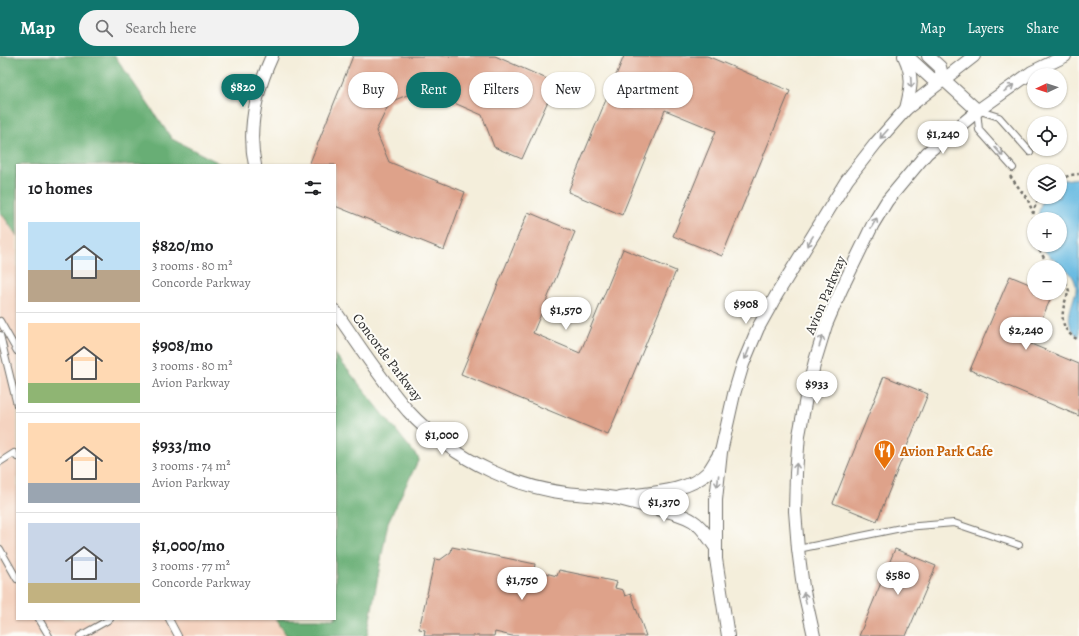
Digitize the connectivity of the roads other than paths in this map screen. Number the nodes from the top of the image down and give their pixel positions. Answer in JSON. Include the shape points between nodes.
{"nodes":[{"id":1,"x":272,"y":56,"type":"edge"},
{"id":2,"x":904,"y":56,"type":"edge"},
{"id":3,"x":907,"y":56,"type":"edge"},
{"id":4,"x":928,"y":56,"type":"edge"},
{"id":5,"x":974,"y":56,"type":"edge"},
{"id":6,"x":1065,"y":56,"type":"edge"},
{"id":7,"x":943,"y":79,"type":"junction"},
{"id":8,"x":906,"y":109,"type":"junction"},
{"id":9,"x":977,"y":110,"type":"junction"},
{"id":10,"x":1027,"y":149,"type":"edge"},
{"id":11,"x":255,"y":164,"type":"edge"},
{"id":12,"x":1013,"y":168,"type":"dead end"},
{"id":13,"x":336,"y":312,"type":"edge"},
{"id":14,"x":0,"y":321,"type":"edge"},
{"id":15,"x":0,"y":335,"type":"edge"},
{"id":16,"x":16,"y":349,"type":"edge"},
{"id":17,"x":16,"y":401,"type":"edge"},
{"id":18,"x":721,"y":452,"type":"junction"},
{"id":19,"x":16,"y":454,"type":"edge"},
{"id":20,"x":0,"y":462,"type":"edge"},
{"id":21,"x":614,"y":498,"type":"junction"},
{"id":22,"x":1019,"y":545,"type":"dead end"},
{"id":23,"x":716,"y":548,"type":"junction"},
{"id":24,"x":0,"y":549,"type":"edge"},
{"id":25,"x":798,"y":549,"type":"junction"},
{"id":26,"x":16,"y":577,"type":"edge"},
{"id":27,"x":40,"y":620,"type":"edge"},
{"id":28,"x":107,"y":620,"type":"edge"},
{"id":29,"x":170,"y":620,"type":"edge"},
{"id":30,"x":48,"y":636,"type":"edge"},
{"id":31,"x":80,"y":636,"type":"edge"},
{"id":32,"x":178,"y":636,"type":"edge"},
{"id":33,"x":728,"y":636,"type":"edge"},
{"id":34,"x":814,"y":636,"type":"edge"}],
"edges":[{"from":1,"to":11,"type":"street","via":[[256,101],[252,143]]},
{"from":2,"to":8,"type":"street","one_way":true,"via":[[910,68],[911,88]]},
{"from":3,"to":7,"type":"street","via":[[932,79]]},
{"from":4,"to":7,"type":"street","via":[[940,67]]},
{"from":5,"to":7,"type":"street"},
{"from":9,"to":6,"type":"street","name":"Avion Parkway","one_way":true,"via":[[1032,72]]},
{"from":7,"to":8,"type":"street"},
{"from":7,"to":9,"type":"street"},
{"from":8,"to":18,"type":"street","one_way":true,"via":[[847,180],[776,294],[743,364]]},
{"from":9,"to":10,"type":"lane","via":[[999,117]]},
{"from":9,"to":12,"type":"lane","one_way":true,"via":[[979,130]]},
{"from":25,"to":9,"type":"street","name":"Avion Parkway","one_way":true,"via":[[795,503],[799,435],[811,376],[826,325],[873,224],[887,201],[927,153]]},
{"from":13,"to":21,"type":"street","name":"Concorde Parkway","via":[[408,411],[425,428],[458,453],[511,480],[564,493]]},
{"from":14,"to":16,"type":"lane"},
{"from":15,"to":17,"type":"lane"},
{"from":18,"to":21,"type":"street","name":"Concorde Parkway","via":[[708,471],[695,482],[677,488]]},
{"from":18,"to":23,"type":"street","one_way":true,"via":[[716,500]]},
{"from":19,"to":20,"type":"lane"},
{"from":21,"to":23,"type":"street","name":"Concorde Parkway","via":[[694,521]]},
{"from":22,"to":25,"type":"lane","via":[[954,523],[906,527]]},
{"from":23,"to":33,"type":"street"},
{"from":24,"to":26,"type":"lane"},
{"from":34,"to":25,"type":"street","name":"Avion Parkway","one_way":true,"via":[[802,587]]},
{"from":27,"to":30,"type":"lane"},
{"from":28,"to":31,"type":"lane"},
{"from":29,"to":32,"type":"lane"}]}
